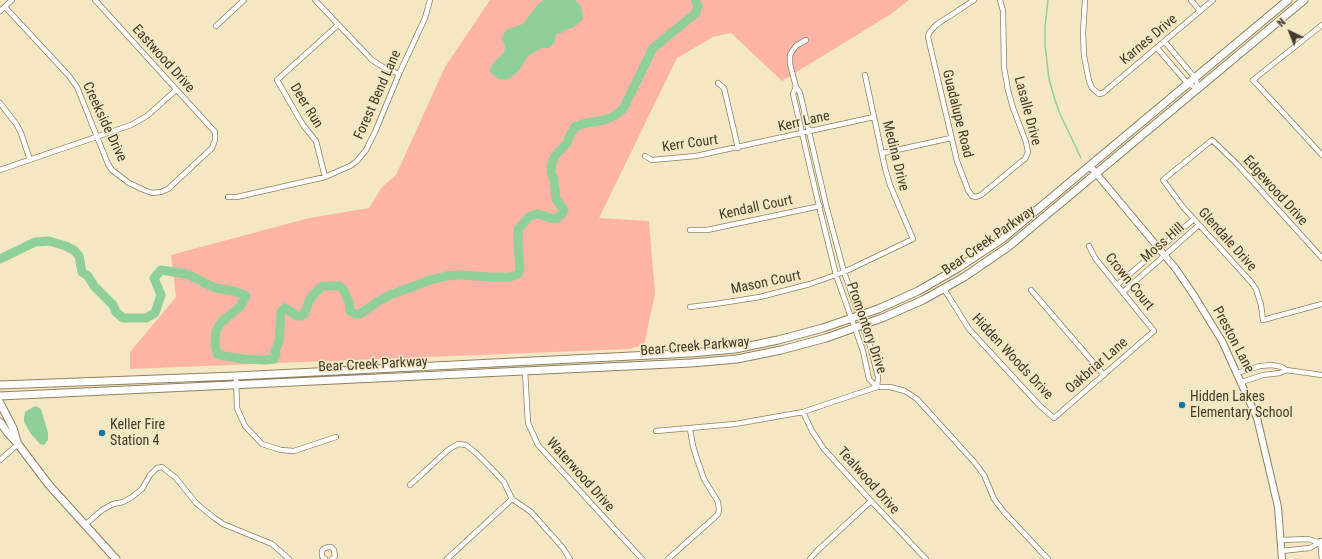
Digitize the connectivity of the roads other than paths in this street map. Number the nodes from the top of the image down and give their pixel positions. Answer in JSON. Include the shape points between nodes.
{"nodes":[{"id":1,"x":12,"y":0,"type":"edge"},
{"id":2,"x":95,"y":0,"type":"edge"},
{"id":3,"x":244,"y":0,"type":"edge"},
{"id":4,"x":315,"y":0,"type":"edge"},
{"id":5,"x":430,"y":0,"type":"edge"},
{"id":6,"x":974,"y":0,"type":"edge"},
{"id":7,"x":1000,"y":0,"type":"edge"},
{"id":8,"x":1086,"y":0,"type":"edge"},
{"id":9,"x":1191,"y":0,"type":"edge"},
{"id":10,"x":1213,"y":0,"type":"edge"},
{"id":11,"x":1288,"y":0,"type":"edge"},
{"id":12,"x":1304,"y":0,"type":"edge"},
{"id":13,"x":5,"y":7,"type":"junction"},
{"id":14,"x":0,"y":11,"type":"edge"},
{"id":15,"x":1200,"y":11,"type":"junction"},
{"id":16,"x":338,"y":25,"type":"junction"},
{"id":17,"x":1322,"y":25,"type":"edge"},
{"id":18,"x":216,"y":26,"type":"dead end"},
{"id":19,"x":806,"y":40,"type":"dead end"},
{"id":20,"x":1165,"y":42,"type":"junction"},
{"id":21,"x":1157,"y":48,"type":"junction"},
{"id":22,"x":399,"y":74,"type":"junction"},
{"id":23,"x":865,"y":75,"type":"dead end"},
{"id":24,"x":1195,"y":78,"type":"junction"},
{"id":25,"x":718,"y":83,"type":"dead end"},
{"id":26,"x":1188,"y":84,"type":"junction"},
{"id":27,"x":796,"y":88,"type":"junction"},
{"id":28,"x":1198,"y":89,"type":"junction"},
{"id":29,"x":176,"y":90,"type":"junction"},
{"id":30,"x":0,"y":103,"type":"edge"},
{"id":31,"x":874,"y":117,"type":"junction"},
{"id":32,"x":809,"y":131,"type":"junction"},
{"id":33,"x":802,"y":133,"type":"junction"},
{"id":34,"x":97,"y":138,"type":"junction"},
{"id":35,"x":951,"y":138,"type":"junction"},
{"id":36,"x":1212,"y":140,"type":"joint"},
{"id":37,"x":738,"y":148,"type":"junction"},
{"id":38,"x":882,"y":153,"type":"junction"},
{"id":39,"x":645,"y":156,"type":"dead end"},
{"id":40,"x":1322,"y":156,"type":"edge"},
{"id":41,"x":30,"y":160,"type":"junction"},
{"id":42,"x":1090,"y":166,"type":"junction"},
{"id":43,"x":0,"y":170,"type":"edge"},
{"id":44,"x":1097,"y":174,"type":"junction"},
{"id":45,"x":325,"y":177,"type":"junction"},
{"id":46,"x":161,"y":192,"type":"joint"},
{"id":47,"x":973,"y":196,"type":"joint"},
{"id":48,"x":228,"y":197,"type":"dead end"},
{"id":49,"x":826,"y":205,"type":"junction"},
{"id":50,"x":819,"y":206,"type":"junction"},
{"id":51,"x":1194,"y":220,"type":"junction"},
{"id":52,"x":1199,"y":225,"type":"junction"},
{"id":53,"x":690,"y":230,"type":"dead end"},
{"id":54,"x":913,"y":239,"type":"joint"},
{"id":55,"x":1089,"y":246,"type":"dead end"},
{"id":56,"x":1159,"y":249,"type":"junction"},
{"id":57,"x":1164,"y":256,"type":"junction"},
{"id":58,"x":1322,"y":258,"type":"edge"},
{"id":59,"x":844,"y":272,"type":"junction"},
{"id":60,"x":836,"y":275,"type":"junction"},
{"id":61,"x":1117,"y":285,"type":"junction"},
{"id":62,"x":944,"y":289,"type":"junction"},
{"id":63,"x":1031,"y":290,"type":"dead end"},
{"id":64,"x":1123,"y":292,"type":"junction"},
{"id":65,"x":852,"y":294,"type":"junction"},
{"id":66,"x":844,"y":297,"type":"junction"},
{"id":67,"x":1322,"y":304,"type":"edge"},
{"id":68,"x":690,"y":307,"type":"dead end"},
{"id":69,"x":859,"y":316,"type":"junction"},
{"id":70,"x":851,"y":319,"type":"junction"},
{"id":71,"x":863,"y":325,"type":"junction"},
{"id":72,"x":854,"y":328,"type":"junction"},
{"id":73,"x":1154,"y":331,"type":"joint"},
{"id":74,"x":871,"y":349,"type":"junction"},
{"id":75,"x":863,"y":351,"type":"junction"},
{"id":76,"x":1286,"y":370,"type":"junction"},
{"id":77,"x":525,"y":371,"type":"junction"},
{"id":78,"x":1237,"y":373,"type":"junction"},
{"id":79,"x":1104,"y":375,"type":"junction"},
{"id":80,"x":1322,"y":375,"type":"edge"},
{"id":81,"x":236,"y":376,"type":"junction"},
{"id":82,"x":161,"y":378,"type":"junction"},
{"id":83,"x":120,"y":380,"type":"junction"},
{"id":84,"x":66,"y":382,"type":"junction"},
{"id":85,"x":1242,"y":382,"type":"junction"},
{"id":86,"x":0,"y":385,"type":"edge"},
{"id":87,"x":236,"y":385,"type":"junction"},
{"id":88,"x":877,"y":387,"type":"junction"},
{"id":89,"x":161,"y":388,"type":"junction"},
{"id":90,"x":121,"y":390,"type":"junction"},
{"id":91,"x":67,"y":392,"type":"junction"},
{"id":92,"x":0,"y":396,"type":"edge"},
{"id":93,"x":0,"y":403,"type":"edge"},
{"id":94,"x":803,"y":412,"type":"junction"},
{"id":95,"x":1054,"y":418,"type":"joint"},
{"id":96,"x":0,"y":422,"type":"edge"},
{"id":97,"x":690,"y":429,"type":"junction"},
{"id":98,"x":656,"y":431,"type":"dead end"},
{"id":99,"x":336,"y":437,"type":"dead end"},
{"id":100,"x":18,"y":444,"type":"junction"},
{"id":101,"x":0,"y":460,"type":"edge"},
{"id":102,"x":410,"y":485,"type":"dead end"},
{"id":103,"x":512,"y":499,"type":"junction"},
{"id":104,"x":871,"y":501,"type":"junction"},
{"id":105,"x":85,"y":524,"type":"junction"},
{"id":106,"x":1280,"y":540,"type":"junction"},
{"id":107,"x":1320,"y":541,"type":"edge"},
{"id":108,"x":1281,"y":551,"type":"junction"},
{"id":109,"x":321,"y":558,"type":"edge"},
{"id":110,"x":116,"y":559,"type":"edge"},
{"id":111,"x":289,"y":559,"type":"edge"},
{"id":112,"x":332,"y":559,"type":"edge"},
{"id":113,"x":447,"y":559,"type":"edge"},
{"id":114,"x":570,"y":559,"type":"edge"},
{"id":115,"x":642,"y":559,"type":"edge"},
{"id":116,"x":668,"y":559,"type":"edge"},
{"id":117,"x":810,"y":559,"type":"edge"},
{"id":118,"x":926,"y":559,"type":"edge"},
{"id":119,"x":1048,"y":559,"type":"edge"},
{"id":120,"x":1282,"y":559,"type":"edge"},
{"id":121,"x":1322,"y":559,"type":"edge"}],
"edges":[{"from":1,"to":13,"type":"street"},
{"from":2,"to":29,"type":"street","name":"Eastwood Drive"},
{"from":3,"to":18,"type":"street"},
{"from":4,"to":16,"type":"street"},
{"from":5,"to":22,"type":"street","name":"Forest Bend Lane","via":[[425,18]]},
{"from":6,"to":35,"type":"street","name":"Guadalupe Road","via":[[936,25],[929,33]]},
{"from":7,"to":47,"type":"street","name":"Lasalle Drive","via":[[1003,11],[1006,74],[1013,108],[1028,148],[1027,156],[981,195]]},
{"from":8,"to":21,"type":"street","name":"Karnes Drive","via":[[1084,56],[1089,81],[1099,94]]},
{"from":9,"to":15,"type":"street"},
{"from":10,"to":15,"type":"street","name":"Karnes Drive"},
{"from":11,"to":24,"type":"main road","name":"Bear Creek Parkway"},
{"from":12,"to":28,"type":"main road","name":"Bear Creek Parkway"},
{"from":13,"to":14,"type":"street"},
{"from":13,"to":34,"type":"street","name":"Creekside Drive","via":[[69,76],[77,88]]},
{"from":15,"to":20,"type":"street","name":"Karnes Drive"},
{"from":16,"to":22,"type":"street","via":[[372,60]]},
{"from":16,"to":45,"type":"street","name":"Deer Run","via":[[277,80],[303,125],[316,141]]},
{"from":17,"to":40,"type":"street","via":[[1253,80]]},
{"from":19,"to":27,"type":"street","name":"Promontory Drive","via":[[796,46],[790,56]]},
{"from":20,"to":21,"type":"street","name":"Karnes Drive"},
{"from":20,"to":24,"type":"street"},
{"from":21,"to":26,"type":"street"},
{"from":22,"to":45,"type":"street","name":"Forest Bend Lane","via":[[362,156],[350,166]]},
{"from":23,"to":31,"type":"street","name":"Medina Drive"},
{"from":24,"to":26,"type":"main road","name":"Bear Creek Parkway"},
{"from":24,"to":28,"type":"street"},
{"from":25,"to":37,"type":"street","via":[[724,88]]},
{"from":26,"to":28,"type":"street"},
{"from":26,"to":42,"type":"main road","name":"Bear Creek Parkway"},
{"from":27,"to":32,"type":"street","name":"Promontory Drive","via":[[800,93]]},
{"from":27,"to":33,"type":"street","name":"Promontory Drive","via":[[793,94]]},
{"from":28,"to":44,"type":"main road","name":"Bear Creek Parkway"},
{"from":29,"to":34,"type":"street","via":[[139,121]]},
{"from":29,"to":46,"type":"street","name":"Eastwood Drive","via":[[215,132],[215,140],[212,148],[168,189]]},
{"from":30,"to":41,"type":"street","via":[[22,133]]},
{"from":31,"to":32,"type":"street","name":"Kerr Lane"},
{"from":31,"to":38,"type":"street","name":"Medina Drive"},
{"from":32,"to":33,"type":"street","name":"Kerr Lane"},
{"from":32,"to":49,"type":"street","name":"Promontory Drive"},
{"from":33,"to":37,"type":"street","name":"Kerr Lane"},
{"from":33,"to":50,"type":"street","name":"Promontory Drive"},
{"from":34,"to":41,"type":"street"},
{"from":34,"to":46,"type":"street","name":"Creekside Drive","via":[[108,164],[116,173],[144,190],[152,193]]},
{"from":35,"to":38,"type":"street"},
{"from":35,"to":47,"type":"street","name":"Guadalupe Road","via":[[960,172]]},
{"from":36,"to":51,"type":"street","name":"Glendale Drive","via":[[1163,180]]},
{"from":36,"to":58,"type":"street","name":"Edgewood Drive"},
{"from":37,"to":39,"type":"street","name":"Kerr Court","via":[[696,156],[652,160]]},
{"from":38,"to":54,"type":"street","name":"Medina Drive","via":[[892,191]]},
{"from":41,"to":43,"type":"street"},
{"from":42,"to":44,"type":"street","name":"Preston Lane"},
{"from":42,"to":69,"type":"main road","name":"Bear Creek Parkway","via":[[1007,235],[958,268],[898,301]]},
{"from":44,"to":56,"type":"street","name":"Preston Lane"},
{"from":44,"to":62,"type":"main road","name":"Bear Creek Parkway","via":[[1008,247]]},
{"from":45,"to":48,"type":"street","name":"Forest Bend Lane"},
{"from":49,"to":50,"type":"street","name":"Kendall Court"},
{"from":49,"to":59,"type":"street","name":"Promontory Drive"},
{"from":50,"to":53,"type":"street","name":"Kendall Court","via":[[707,230]]},
{"from":50,"to":60,"type":"street","name":"Promontory Drive"},
{"from":51,"to":52,"type":"street","name":"Glendale Drive"},
{"from":51,"to":56,"type":"street","name":"Moss Hill"},
{"from":52,"to":57,"type":"street","name":"Moss Hill"},
{"from":52,"to":67,"type":"street","name":"Glendale Drive","via":[[1251,282],[1261,305],[1263,320]]},
{"from":54,"to":59,"type":"street","name":"Mason Court"},
{"from":55,"to":61,"type":"street","name":"Crown Court","via":[[1095,258]]},
{"from":56,"to":57,"type":"street","name":"Preston Lane"},
{"from":56,"to":61,"type":"street","name":"Moss Hill"},
{"from":57,"to":64,"type":"street","name":"Moss Hill"},
{"from":57,"to":78,"type":"street","name":"Preston Lane","via":[[1213,325]]},
{"from":59,"to":60,"type":"street","name":"Mason Court"},
{"from":59,"to":65,"type":"street","name":"Promontory Drive"},
{"from":60,"to":66,"type":"street","name":"Promontory Drive"},
{"from":60,"to":68,"type":"street","name":"Mason Court","via":[[768,295]]},
{"from":61,"to":64,"type":"street","name":"Crown Court"},
{"from":62,"to":71,"type":"main road","name":"Bear Creek Parkway","via":[[902,310]]},
{"from":62,"to":95,"type":"street","name":"Hidden Woods Drive","via":[[969,329]]},
{"from":63,"to":79,"type":"street"},
{"from":64,"to":73,"type":"street","name":"Crown Court"},
{"from":65,"to":66,"type":"street"},
{"from":65,"to":69,"type":"street","name":"Promontory Drive"},
{"from":66,"to":70,"type":"street","name":"Promontory Drive"},
{"from":69,"to":70,"type":"main road","name":"Bear Creek Parkway"},
{"from":69,"to":71,"type":"street","name":"Promontory Drive"},
{"from":70,"to":72,"type":"street","name":"Promontory Drive"},
{"from":70,"to":81,"type":"main road","name":"Bear Creek Parkway","via":[[778,340],[716,351]]},
{"from":71,"to":72,"type":"main road","name":"Bear Creek Parkway"},
{"from":71,"to":74,"type":"street","name":"Promontory Drive"},
{"from":72,"to":75,"type":"street","name":"Promontory Drive"},
{"from":72,"to":77,"type":"main road","name":"Bear Creek Parkway","via":[[793,347],[737,359]]},
{"from":73,"to":79,"type":"street","name":"Oakbriar Lane"},
{"from":74,"to":75,"type":"street"},
{"from":74,"to":88,"type":"street","name":"Promontory Drive","via":[[878,378]]},
{"from":75,"to":88,"type":"street","name":"Promontory Drive","via":[[869,379]]},
{"from":76,"to":78,"type":"street","via":[[1272,364]]},
{"from":76,"to":80,"type":"street"},
{"from":76,"to":85,"type":"street"},
{"from":77,"to":87,"type":"main road","name":"Bear Creek Parkway"},
{"from":77,"to":115,"type":"street","name":"Waterwood Drive","via":[[528,423],[538,445]]},
{"from":78,"to":85,"type":"street","name":"Preston Lane"},
{"from":79,"to":95,"type":"street","name":"Oakbriar Lane"},
{"from":81,"to":82,"type":"main road","name":"Bear Creek Parkway"},
{"from":81,"to":87,"type":"street"},
{"from":82,"to":83,"type":"main road","name":"Bear Creek Parkway"},
{"from":82,"to":89,"type":"main road"},
{"from":83,"to":84,"type":"main road","name":"Bear Creek Parkway"},
{"from":83,"to":90,"type":"main road"},
{"from":84,"to":86,"type":"main road","name":"Bear Creek Parkway"},
{"from":84,"to":91,"type":"main road"},
{"from":85,"to":106,"type":"street","name":"Preston Lane","via":[[1257,418],[1278,507]]},
{"from":87,"to":89,"type":"main road","name":"Bear Creek Parkway"},
{"from":87,"to":99,"type":"street","via":[[237,408],[245,426],[262,444],[294,451]]},
{"from":88,"to":94,"type":"street"},
{"from":88,"to":119,"type":"street","via":[[905,391],[917,399],[975,463],[984,475],[994,499]]},
{"from":89,"to":90,"type":"main road","name":"Bear Creek Parkway"},
{"from":90,"to":91,"type":"main road","name":"Bear Creek Parkway"},
{"from":91,"to":92,"type":"main road","name":"Bear Creek Parkway"},
{"from":93,"to":100,"type":"main road"},
{"from":94,"to":97,"type":"street"},
{"from":94,"to":104,"type":"street","name":"Tealwood Drive","via":[[824,449]]},
{"from":96,"to":100,"type":"main road"},
{"from":97,"to":98,"type":"street"},
{"from":97,"to":116,"type":"street","via":[[692,446],[704,479],[718,502],[719,510],[714,518]]},
{"from":100,"to":101,"type":"street"},
{"from":100,"to":105,"type":"main road","via":[[49,485]]},
{"from":102,"to":103,"type":"street","via":[[448,450],[458,444],[466,445],[504,482]]},
{"from":103,"to":113,"type":"street"},
{"from":103,"to":114,"type":"street","via":[[531,512]]},
{"from":104,"to":117,"type":"street"},
{"from":104,"to":118,"type":"street","name":"Tealwood Drive"},
{"from":105,"to":110,"type":"main road"},
{"from":105,"to":111,"type":"street","via":[[112,504],[132,497],[142,489],[157,468],[162,467],[213,517],[223,524],[272,544]]},
{"from":106,"to":107,"type":"street"},
{"from":106,"to":108,"type":"street","name":"Preston Lane"},
{"from":107,"to":108,"type":"street","via":[[1310,548]]},
{"from":107,"to":121,"type":"street"},
{"from":108,"to":120,"type":"street","name":"Preston Lane"},
{"from":109,"to":112,"type":"street","via":[[323,549],[330,547],[335,553]]}]}
